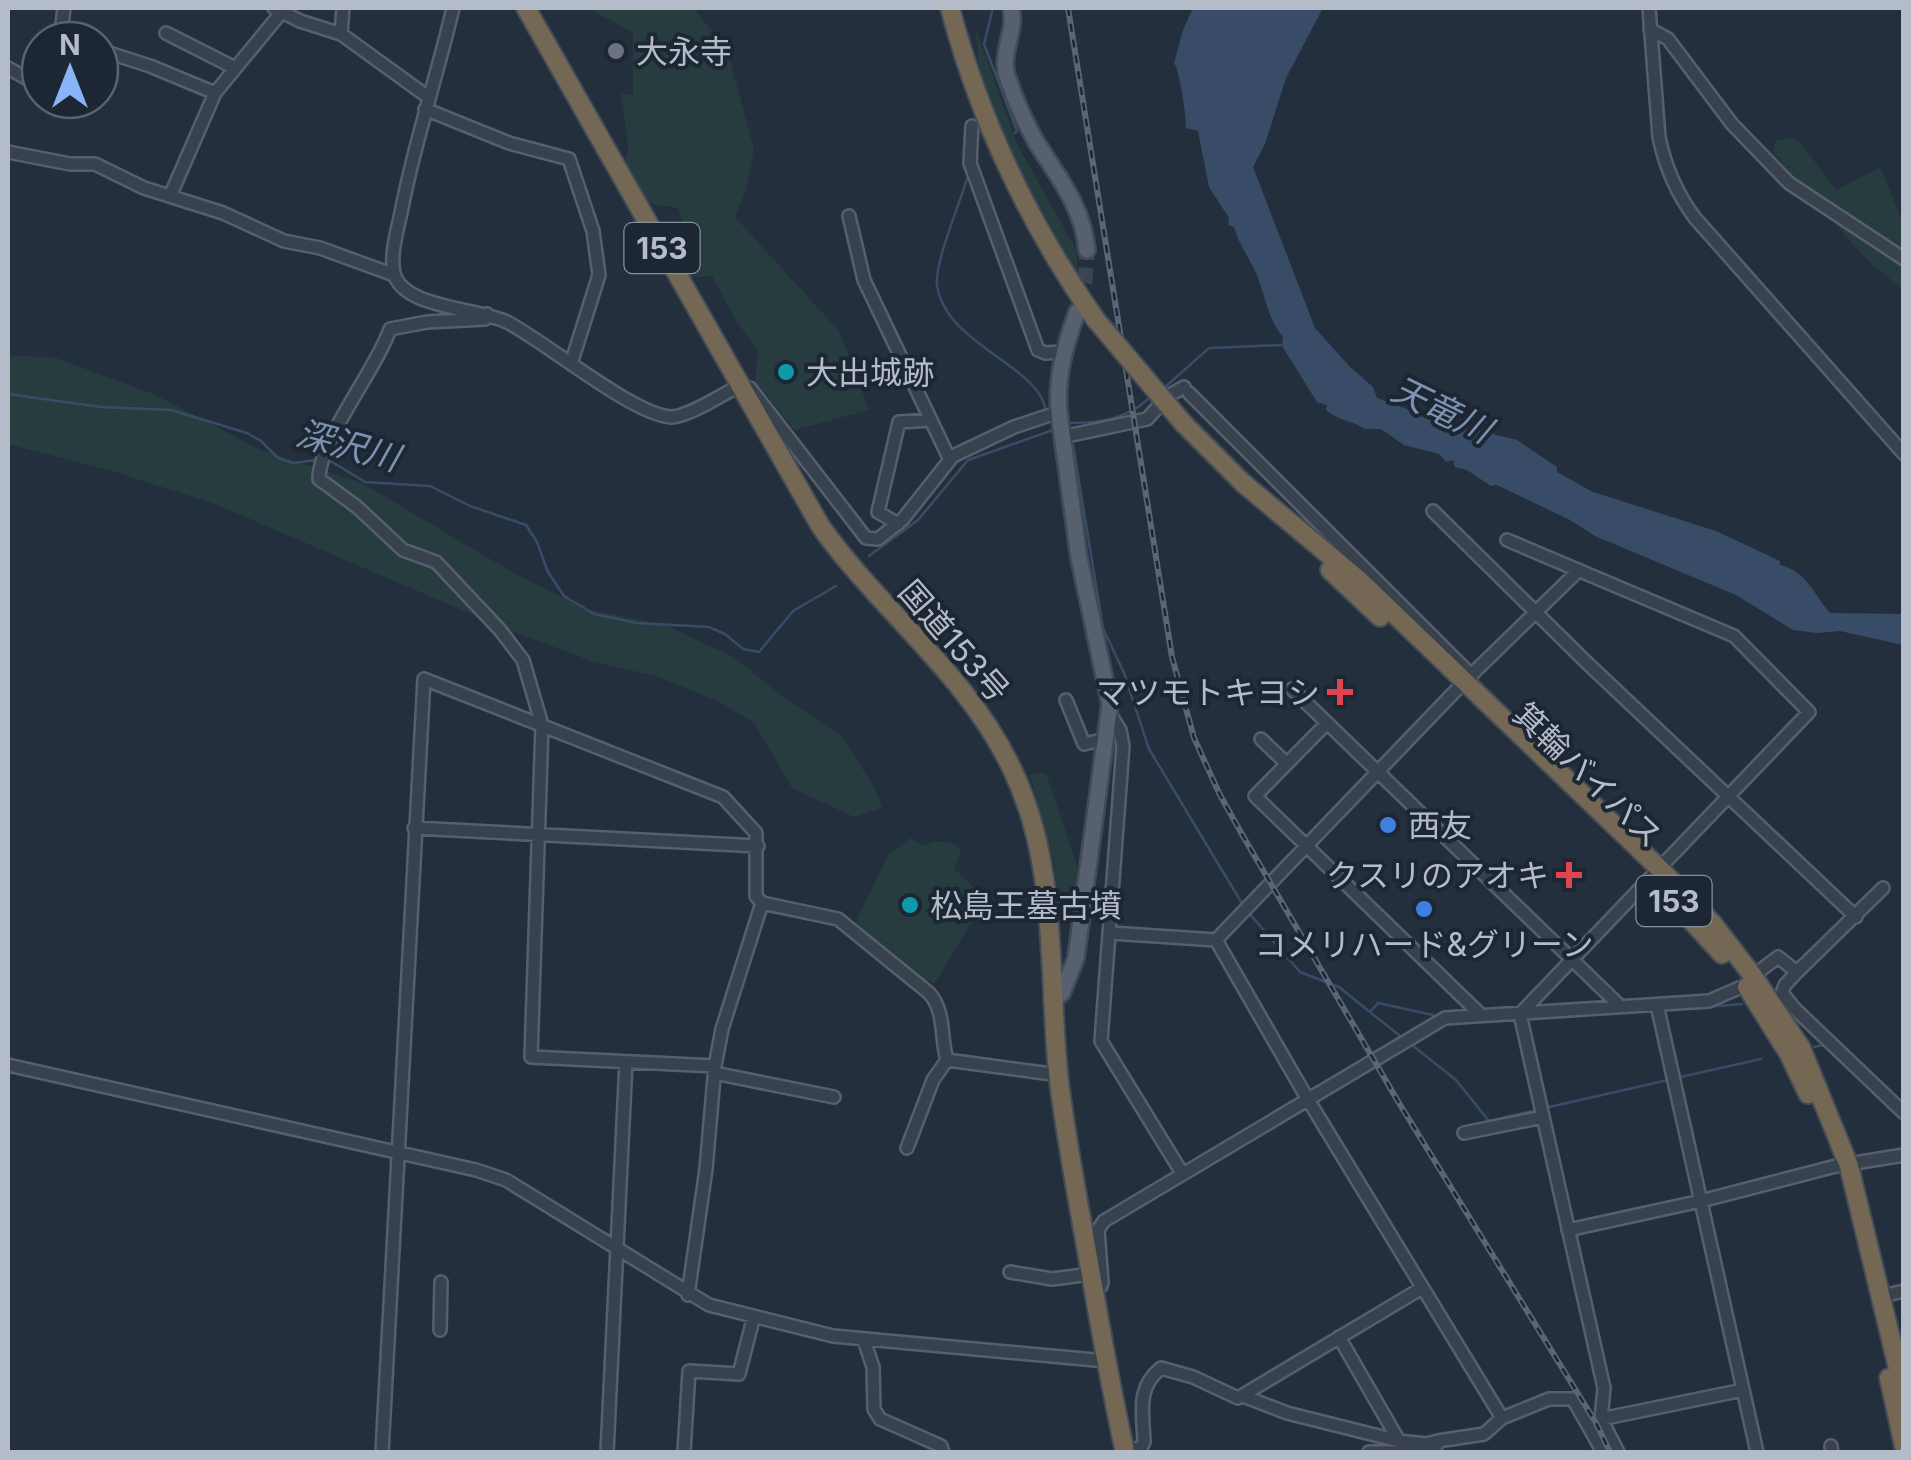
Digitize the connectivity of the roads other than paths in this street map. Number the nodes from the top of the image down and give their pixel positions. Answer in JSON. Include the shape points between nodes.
{"nodes":[{"id":1,"x":342,"y":8,"type":"edge"},
{"id":2,"x":453,"y":8,"type":"edge"},
{"id":3,"x":526,"y":8,"type":"edge"},
{"id":4,"x":950,"y":8,"type":"edge"},
{"id":5,"x":962,"y":8,"type":"edge"},
{"id":6,"x":1011,"y":8,"type":"edge"},
{"id":7,"x":1649,"y":8,"type":"edge"},
{"id":8,"x":280,"y":9,"type":"edge"},
{"id":9,"x":1650,"y":29,"type":"junction"},
{"id":10,"x":166,"y":33,"type":"dead end"},
{"id":11,"x":341,"y":34,"type":"junction"},
{"id":12,"x":120,"y":56,"type":"edge"},
{"id":13,"x":235,"y":68,"type":"junction"},
{"id":14,"x":972,"y":82,"type":"junction"},
{"id":15,"x":215,"y":93,"type":"junction"},
{"id":16,"x":427,"y":103,"type":"junction"},
{"id":17,"x":972,"y":126,"type":"dead end"},
{"id":18,"x":8,"y":152,"type":"edge"},
{"id":19,"x":171,"y":194,"type":"junction"},
{"id":20,"x":849,"y":216,"type":"dead end"},
{"id":21,"x":1087,"y":250,"type":"tunnel mouth"},
{"id":22,"x":1904,"y":259,"type":"edge"},
{"id":23,"x":394,"y":275,"type":"junction"},
{"id":24,"x":1077,"y":312,"type":"tunnel mouth"},
{"id":25,"x":487,"y":314,"type":"junction"},
{"id":26,"x":1063,"y":352,"type":"junction"},
{"id":27,"x":571,"y":364,"type":"junction"},
{"id":28,"x":740,"y":386,"type":"junction"},
{"id":29,"x":930,"y":420,"type":"junction"},
{"id":30,"x":1060,"y":424,"type":"junction"},
{"id":31,"x":1904,"y":454,"type":"edge"},
{"id":32,"x":950,"y":460,"type":"junction"},
{"id":33,"x":1433,"y":511,"type":"dead end"},
{"id":34,"x":901,"y":521,"type":"junction"},
{"id":35,"x":1507,"y":540,"type":"dead end"},
{"id":36,"x":1579,"y":570,"type":"junction"},
{"id":37,"x":1534,"y":611,"type":"junction"},
{"id":38,"x":1464,"y":682,"type":"junction"},
{"id":39,"x":1292,"y":689,"type":"dead end"},
{"id":40,"x":1066,"y":700,"type":"dead end"},
{"id":41,"x":1110,"y":714,"type":"junction"},
{"id":42,"x":1327,"y":724,"type":"junction"},
{"id":43,"x":542,"y":725,"type":"junction"},
{"id":44,"x":1106,"y":739,"type":"junction"},
{"id":45,"x":1261,"y":739,"type":"dead end"},
{"id":46,"x":1286,"y":763,"type":"junction"},
{"id":47,"x":1378,"y":772,"type":"junction"},
{"id":48,"x":1729,"y":798,"type":"junction"},
{"id":49,"x":414,"y":828,"type":"junction"},
{"id":50,"x":540,"y":837,"type":"junction"},
{"id":51,"x":758,"y":846,"type":"junction"},
{"id":52,"x":1308,"y":846,"type":"junction"},
{"id":53,"x":1655,"y":873,"type":"junction"},
{"id":54,"x":1883,"y":888,"type":"dead end"},
{"id":55,"x":762,"y":903,"type":"junction"},
{"id":56,"x":1856,"y":917,"type":"junction"},
{"id":57,"x":1110,"y":933,"type":"junction"},
{"id":58,"x":1216,"y":940,"type":"junction"},
{"id":59,"x":1570,"y":960,"type":"junction"},
{"id":60,"x":1797,"y":972,"type":"junction"},
{"id":61,"x":1749,"y":981,"type":"junction"},
{"id":62,"x":1052,"y":1001,"type":"junction"},
{"id":63,"x":1620,"y":1006,"type":"junction"},
{"id":64,"x":1658,"y":1008,"type":"junction"},
{"id":65,"x":1481,"y":1015,"type":"junction"},
{"id":66,"x":1521,"y":1017,"type":"junction"},
{"id":67,"x":947,"y":1060,"type":"junction"},
{"id":68,"x":626,"y":1062,"type":"junction"},
{"id":69,"x":8,"y":1065,"type":"edge"},
{"id":70,"x":714,"y":1069,"type":"junction"},
{"id":71,"x":1058,"y":1075,"type":"junction"},
{"id":72,"x":834,"y":1097,"type":"dead end"},
{"id":73,"x":1307,"y":1098,"type":"junction"},
{"id":74,"x":1542,"y":1111,"type":"junction"},
{"id":75,"x":1904,"y":1113,"type":"edge"},
{"id":76,"x":1464,"y":1133,"type":"dead end"},
{"id":77,"x":906,"y":1148,"type":"dead end"},
{"id":78,"x":398,"y":1153,"type":"junction"},
{"id":79,"x":1904,"y":1155,"type":"edge"},
{"id":80,"x":1843,"y":1166,"type":"junction"},
{"id":81,"x":1182,"y":1173,"type":"junction"},
{"id":82,"x":1701,"y":1202,"type":"junction"},
{"id":83,"x":1568,"y":1230,"type":"junction"},
{"id":84,"x":616,"y":1248,"type":"junction"},
{"id":85,"x":1010,"y":1272,"type":"dead end"},
{"id":86,"x":441,"y":1282,"type":"dead end"},
{"id":87,"x":1092,"y":1282,"type":"junction"},
{"id":88,"x":1422,"y":1288,"type":"junction"},
{"id":89,"x":1904,"y":1291,"type":"edge"},
{"id":90,"x":688,"y":1295,"type":"junction"},
{"id":91,"x":1882,"y":1296,"type":"junction"},
{"id":92,"x":754,"y":1316,"type":"junction"},
{"id":93,"x":440,"y":1330,"type":"dead end"},
{"id":94,"x":1339,"y":1336,"type":"junction"},
{"id":95,"x":864,"y":1340,"type":"junction"},
{"id":96,"x":1106,"y":1362,"type":"junction"},
{"id":97,"x":1743,"y":1390,"type":"junction"},
{"id":98,"x":1904,"y":1392,"type":"edge"},
{"id":99,"x":1243,"y":1396,"type":"junction"},
{"id":100,"x":1502,"y":1418,"type":"junction"},
{"id":101,"x":1600,"y":1420,"type":"junction"},
{"id":102,"x":1589,"y":1430,"type":"junction"},
{"id":103,"x":1399,"y":1441,"type":"junction"},
{"id":104,"x":1438,"y":1441,"type":"junction"},
{"id":105,"x":1904,"y":1446,"type":"edge"},
{"id":106,"x":1125,"y":1451,"type":"edge"},
{"id":107,"x":382,"y":1452,"type":"edge"},
{"id":108,"x":607,"y":1452,"type":"edge"},
{"id":109,"x":684,"y":1452,"type":"edge"},
{"id":110,"x":944,"y":1452,"type":"edge"},
{"id":111,"x":1370,"y":1452,"type":"edge"},
{"id":112,"x":1603,"y":1452,"type":"edge"},
{"id":113,"x":1618,"y":1452,"type":"edge"},
{"id":114,"x":1756,"y":1452,"type":"edge"}],
"edges":[{"from":1,"to":11,"type":"street"},
{"from":2,"to":16,"type":"street"},
{"from":3,"to":28,"type":"highway","name":"国道153号","number":"153"},
{"from":4,"to":14,"type":"highway","name":"箕輪バイパス","number":"153"},
{"from":5,"to":14,"type":"highway","name":"箕輪バイパス","number":"153"},
{"from":6,"to":21,"type":"main road","via":[[1007,75],[1035,139],[1074,202]]},
{"from":7,"to":9,"type":"street"},
{"from":8,"to":11,"type":"street"},
{"from":8,"to":13,"type":"street"},
{"from":9,"to":22,"type":"street","via":[[1668,39],[1732,124],[1790,183]]},
{"from":9,"to":31,"type":"street","via":[[1661,148],[1691,213]]},
{"from":10,"to":13,"type":"street"},
{"from":11,"to":16,"type":"street"},
{"from":12,"to":15,"type":"street"},
{"from":13,"to":15,"type":"street"},
{"from":14,"to":38,"type":"highway","name":"箕輪バイパス","number":"153","bridge":true,"via":[[1016,188],[1096,320],[1246,490]]},
{"from":15,"to":19,"type":"street"},
{"from":16,"to":23,"type":"street","via":[[394,245]]},
{"from":16,"to":27,"type":"street","via":[[504,141],[569,159],[593,231],[599,275]]},
{"from":17,"to":26,"type":"street","via":[[970,162],[1038,350]]},
{"from":18,"to":19,"type":"street","via":[[95,164]]},
{"from":19,"to":23,"type":"street","via":[[284,241]]},
{"from":20,"to":29,"type":"street","via":[[864,280]]},
{"from":23,"to":25,"type":"street","via":[[410,295]]},
{"from":24,"to":26,"type":"main road"},
{"from":25,"to":27,"type":"street"},
{"from":25,"to":43,"type":"street","via":[[486,320],[390,328],[319,479],[403,550],[436,562],[500,630],[523,660]]},
{"from":26,"to":30,"type":"main road"},
{"from":27,"to":28,"type":"street","via":[[668,417]]},
{"from":28,"to":34,"type":"street","via":[[750,388],[866,538],[878,538]]},
{"from":28,"to":62,"type":"highway","name":"国道153号","number":"153","via":[[821,527],[958,684],[1011,766],[1045,871]]},
{"from":29,"to":32,"type":"street"},
{"from":29,"to":34,"type":"street","via":[[898,422],[878,512]]},
{"from":30,"to":32,"type":"street","via":[[970,446]]},
{"from":30,"to":38,"type":"street","via":[[1146,419],[1168,396],[1186,390]]},
{"from":30,"to":41,"type":"main road"},
{"from":32,"to":34,"type":"street"},
{"from":33,"to":37,"type":"street"},
{"from":35,"to":36,"type":"street"},
{"from":36,"to":37,"type":"street"},
{"from":36,"to":48,"type":"street","via":[[1734,636],[1809,712]]},
{"from":37,"to":38,"type":"street"},
{"from":37,"to":48,"type":"street"},
{"from":38,"to":47,"type":"street"},
{"from":38,"to":53,"type":"highway","name":"箕輪バイパス","number":"153"},
{"from":39,"to":42,"type":"street"},
{"from":40,"to":44,"type":"street","via":[[1084,744]]},
{"from":41,"to":44,"type":"main road"},
{"from":41,"to":57,"type":"street","via":[[1123,746]]},
{"from":42,"to":46,"type":"street"},
{"from":42,"to":47,"type":"street"},
{"from":43,"to":49,"type":"street","via":[[424,679]]},
{"from":43,"to":50,"type":"street"},
{"from":43,"to":51,"type":"street","via":[[723,797],[756,834]]},
{"from":44,"to":62,"type":"main road","via":[[1076,958]]},
{"from":45,"to":46,"type":"street"},
{"from":46,"to":52,"type":"street","via":[[1255,796]]},
{"from":47,"to":52,"type":"street"},
{"from":47,"to":59,"type":"street"},
{"from":48,"to":53,"type":"street"},
{"from":48,"to":56,"type":"street"},
{"from":49,"to":50,"type":"street"},
{"from":49,"to":78,"type":"street"},
{"from":50,"to":51,"type":"street"},
{"from":50,"to":68,"type":"street","via":[[531,1057]]},
{"from":51,"to":55,"type":"street","via":[[756,896]]},
{"from":52,"to":58,"type":"street"},
{"from":52,"to":65,"type":"street"},
{"from":53,"to":59,"type":"street"},
{"from":53,"to":61,"type":"highway","name":"箕輪バイパス","number":"153"},
{"from":54,"to":56,"type":"street"},
{"from":55,"to":67,"type":"street","via":[[838,919],[929,993],[940,1012]]},
{"from":55,"to":70,"type":"street"},
{"from":56,"to":60,"type":"street"},
{"from":57,"to":58,"type":"street"},
{"from":57,"to":81,"type":"street","via":[[1101,1041]]},
{"from":58,"to":73,"type":"street"},
{"from":59,"to":63,"type":"street"},
{"from":59,"to":66,"type":"street"},
{"from":60,"to":61,"type":"street","via":[[1778,957]]},
{"from":60,"to":75,"type":"street","via":[[1782,992],[1789,1002]]},
{"from":61,"to":64,"type":"street","via":[[1709,1001]]},
{"from":61,"to":80,"type":"highway","name":"箕輪バイパス","number":"153"},
{"from":62,"to":71,"type":"highway","name":"国道153号","number":"153"},
{"from":63,"to":64,"type":"street"},
{"from":63,"to":66,"type":"street"},
{"from":64,"to":82,"type":"street"},
{"from":65,"to":66,"type":"street"},
{"from":65,"to":73,"type":"street","via":[[1445,1018]]},
{"from":66,"to":74,"type":"street"},
{"from":67,"to":71,"type":"street"},
{"from":67,"to":77,"type":"street"},
{"from":68,"to":70,"type":"street"},
{"from":68,"to":84,"type":"street"},
{"from":69,"to":78,"type":"street"},
{"from":70,"to":72,"type":"street"},
{"from":70,"to":90,"type":"street"},
{"from":71,"to":87,"type":"highway","name":"国道153号","number":"153"},
{"from":73,"to":81,"type":"street"},
{"from":73,"to":88,"type":"street"},
{"from":74,"to":76,"type":"street"},
{"from":74,"to":83,"type":"street"},
{"from":78,"to":84,"type":"street","via":[[506,1180]]},
{"from":78,"to":107,"type":"street"},
{"from":79,"to":80,"type":"street"},
{"from":80,"to":82,"type":"street"},
{"from":80,"to":91,"type":"highway","name":"箕輪バイパス","number":"153"},
{"from":80,"to":105,"type":"highway","name":"箕輪バイパス","number":"153"},
{"from":81,"to":87,"type":"street","via":[[1100,1225],[1102,1282]]},
{"from":82,"to":83,"type":"street"},
{"from":82,"to":97,"type":"street"},
{"from":83,"to":101,"type":"street","via":[[1604,1388]]},
{"from":84,"to":90,"type":"street"},
{"from":84,"to":108,"type":"street"},
{"from":85,"to":87,"type":"street"},
{"from":86,"to":93,"type":"street"},
{"from":87,"to":96,"type":"highway","name":"国道153号","number":"153"},
{"from":88,"to":94,"type":"street"},
{"from":88,"to":100,"type":"street"},
{"from":89,"to":91,"type":"street"},
{"from":90,"to":92,"type":"street"},
{"from":91,"to":98,"type":"highway","name":"箕輪バイパス","number":"153"},
{"from":92,"to":95,"type":"street"},
{"from":92,"to":109,"type":"street","via":[[739,1374],[688,1371]]},
{"from":94,"to":99,"type":"street"},
{"from":94,"to":103,"type":"street"},
{"from":95,"to":96,"type":"street"},
{"from":95,"to":110,"type":"street","via":[[880,1419]]},
{"from":96,"to":106,"type":"highway","name":"国道153号","number":"153"},
{"from":97,"to":101,"type":"street"},
{"from":97,"to":114,"type":"street"},
{"from":99,"to":103,"type":"street"},
{"from":99,"to":106,"type":"street","via":[[1162,1368],[1142,1392],[1144,1442]]},
{"from":100,"to":102,"type":"street","via":[[1549,1398],[1573,1399]]},
{"from":100,"to":104,"type":"street","via":[[1484,1434]]},
{"from":101,"to":102,"type":"street"},
{"from":101,"to":113,"type":"street"},
{"from":102,"to":112,"type":"street"},
{"from":103,"to":104,"type":"street"},
{"from":104,"to":111,"type":"street","via":[[1434,1452]]}]}
